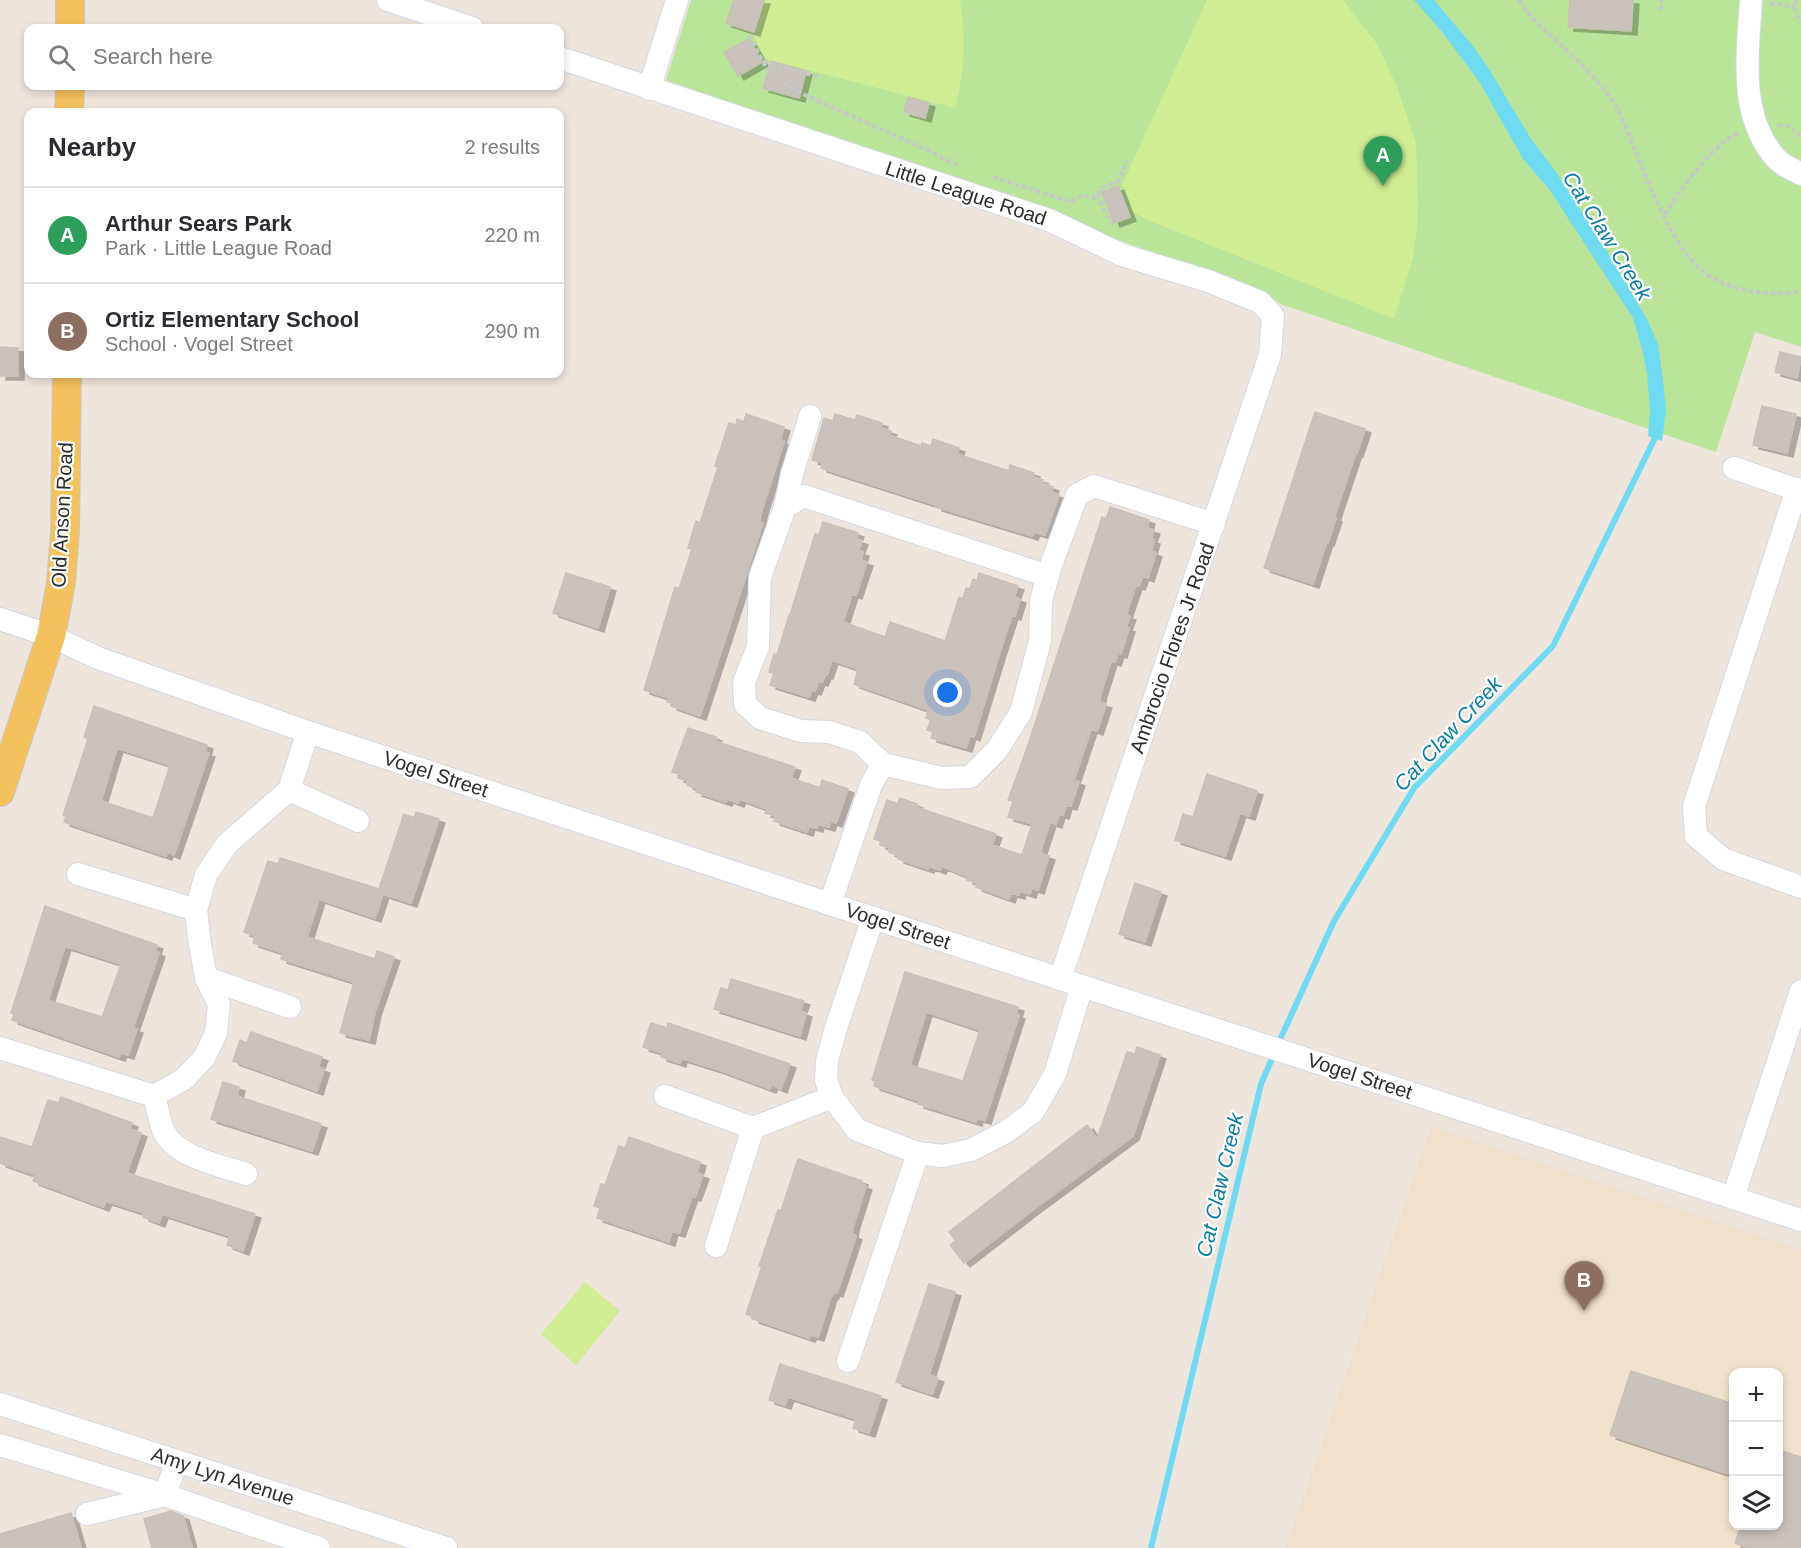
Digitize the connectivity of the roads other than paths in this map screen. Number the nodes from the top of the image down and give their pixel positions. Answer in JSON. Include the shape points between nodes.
{"nodes":[{"id":1,"x":70,"y":0,"type":"edge"},
{"id":2,"x":388,"y":0,"type":"edge"},
{"id":3,"x":677,"y":0,"type":"edge"},
{"id":4,"x":1751,"y":0,"type":"edge"},
{"id":5,"x":70,"y":24,"type":"edge"},
{"id":6,"x":460,"y":24,"type":"edge"},
{"id":7,"x":564,"y":59,"type":"edge"},
{"id":8,"x":649,"y":89,"type":"junction"},
{"id":9,"x":69,"y":90,"type":"edge"},
{"id":10,"x":69,"y":108,"type":"edge"},
{"id":11,"x":1801,"y":174,"type":"edge"},
{"id":12,"x":1273,"y":315,"type":"joint"},
{"id":13,"x":66,"y":378,"type":"edge"},
{"id":14,"x":810,"y":416,"type":"dead end"},
{"id":15,"x":1734,"y":468,"type":"dead end"},
{"id":16,"x":1799,"y":490,"type":"edge"},
{"id":17,"x":785,"y":507,"type":"junction"},
{"id":18,"x":1214,"y":524,"type":"junction"},
{"id":19,"x":1048,"y":576,"type":"junction"},
{"id":20,"x":0,"y":619,"type":"edge"},
{"id":21,"x":51,"y":636,"type":"junction"},
{"id":22,"x":308,"y":732,"type":"junction"},
{"id":23,"x":6,"y":755,"type":"edge"},
{"id":24,"x":883,"y":764,"type":"junction"},
{"id":25,"x":289,"y":790,"type":"junction"},
{"id":26,"x":0,"y":792,"type":"edge"},
{"id":27,"x":358,"y":821,"type":"dead end"},
{"id":28,"x":78,"y":874,"type":"dead end"},
{"id":29,"x":1801,"y":887,"type":"edge"},
{"id":30,"x":830,"y":904,"type":"junction"},
{"id":31,"x":196,"y":910,"type":"junction"},
{"id":32,"x":873,"y":918,"type":"junction"},
{"id":33,"x":206,"y":978,"type":"junction"},
{"id":34,"x":1060,"y":978,"type":"junction"},
{"id":35,"x":1082,"y":986,"type":"junction"},
{"id":36,"x":1801,"y":991,"type":"edge"},
{"id":37,"x":290,"y":1007,"type":"dead end"},
{"id":38,"x":0,"y":1048,"type":"edge"},
{"id":39,"x":154,"y":1096,"type":"junction"},
{"id":40,"x":664,"y":1096,"type":"dead end"},
{"id":41,"x":832,"y":1097,"type":"junction"},
{"id":42,"x":753,"y":1128,"type":"junction"},
{"id":43,"x":918,"y":1153,"type":"junction"},
{"id":44,"x":246,"y":1174,"type":"dead end"},
{"id":45,"x":1733,"y":1198,"type":"junction"},
{"id":46,"x":1801,"y":1220,"type":"edge"},
{"id":47,"x":716,"y":1246,"type":"dead end"},
{"id":48,"x":848,"y":1361,"type":"dead end"},
{"id":49,"x":0,"y":1404,"type":"edge"},
{"id":50,"x":0,"y":1445,"type":"edge"},
{"id":51,"x":129,"y":1446,"type":"junction"},
{"id":52,"x":177,"y":1461,"type":"junction"},
{"id":53,"x":118,"y":1480,"type":"junction"},
{"id":54,"x":165,"y":1495,"type":"junction"},
{"id":55,"x":316,"y":1506,"type":"junction"},
{"id":56,"x":87,"y":1514,"type":"dead end"},
{"id":57,"x":312,"y":1545,"type":"edge"},
{"id":58,"x":431,"y":1546,"type":"edge"}],
"edges":[{"from":1,"to":5,"type":"main road"},
{"from":2,"to":6,"type":"street"},
{"from":3,"to":8,"type":"street"},
{"from":4,"to":11,"type":"street","via":[[1747,70],[1750,105],[1774,157]]},
{"from":7,"to":8,"type":"street","name":"Little League Road"},
{"from":8,"to":12,"type":"street","name":"Little League Road","via":[[1049,220],[1122,255],[1208,281],[1260,302]]},
{"from":9,"to":10,"type":"main road"},
{"from":12,"to":18,"type":"street","name":"Ambrocio Flores Jr Road","via":[[1270,355]]},
{"from":13,"to":21,"type":"main road","name":"Old Anson Road","via":[[65,532]]},
{"from":14,"to":17,"type":"street"},
{"from":15,"to":16,"type":"street"},
{"from":16,"to":29,"type":"street","via":[[1694,806],[1696,836],[1723,859]]},
{"from":17,"to":19,"type":"street","via":[[804,496]]},
{"from":17,"to":24,"type":"street","via":[[760,576],[758,647],[744,682],[745,704],[760,718],[801,731],[830,732],[860,742]]},
{"from":18,"to":19,"type":"street","via":[[1094,486],[1077,495]]},
{"from":18,"to":34,"type":"street","name":"Ambrocio Flores Jr Road"},
{"from":19,"to":24,"type":"street","via":[[1041,601],[1040,641],[1021,712],[998,750],[970,777],[942,778]]},
{"from":20,"to":21,"type":"street","name":"Vogel Street"},
{"from":21,"to":22,"type":"street","name":"Vogel Street","via":[[98,658]]},
{"from":21,"to":23,"type":"main road","name":"Old Anson Road"},
{"from":22,"to":25,"type":"street"},
{"from":22,"to":30,"type":"street","name":"Vogel Street"},
{"from":23,"to":26,"type":"main road","name":"Old Anson Road"},
{"from":24,"to":30,"type":"street","via":[[871,785]]},
{"from":25,"to":27,"type":"street"},
{"from":25,"to":31,"type":"street","via":[[227,844],[206,875]]},
{"from":28,"to":31,"type":"street"},
{"from":30,"to":32,"type":"street","name":"Vogel Street"},
{"from":31,"to":33,"type":"street"},
{"from":32,"to":34,"type":"street","name":"Vogel Street"},
{"from":32,"to":41,"type":"street","via":[[827,1061],[826,1080]]},
{"from":33,"to":37,"type":"street"},
{"from":33,"to":39,"type":"street","via":[[219,1004],[216,1032],[204,1058],[184,1079]]},
{"from":34,"to":35,"type":"street","name":"Vogel Street"},
{"from":35,"to":43,"type":"street","via":[[1055,1074],[1033,1112],[971,1150],[943,1156]]},
{"from":35,"to":45,"type":"street","name":"Vogel Street"},
{"from":36,"to":45,"type":"street"},
{"from":38,"to":39,"type":"street"},
{"from":39,"to":44,"type":"street","via":[[164,1132],[173,1143],[185,1153]]},
{"from":40,"to":42,"type":"street"},
{"from":41,"to":42,"type":"street"},
{"from":41,"to":43,"type":"street","via":[[857,1130]]},
{"from":42,"to":47,"type":"street"},
{"from":43,"to":48,"type":"street"},
{"from":45,"to":46,"type":"street","name":"Vogel Street"},
{"from":49,"to":51,"type":"street","name":"Amy Lyn Avenue"},
{"from":50,"to":53,"type":"street"},
{"from":51,"to":52,"type":"street","name":"Amy Lyn Avenue"},
{"from":51,"to":53,"type":"street"},
{"from":52,"to":54,"type":"street"},
{"from":52,"to":55,"type":"street","name":"Amy Lyn Avenue"},
{"from":53,"to":54,"type":"street"},
{"from":54,"to":56,"type":"street"},
{"from":54,"to":57,"type":"street"},
{"from":55,"to":57,"type":"street"},
{"from":55,"to":58,"type":"street","name":"Amy Lyn Avenue"}]}
